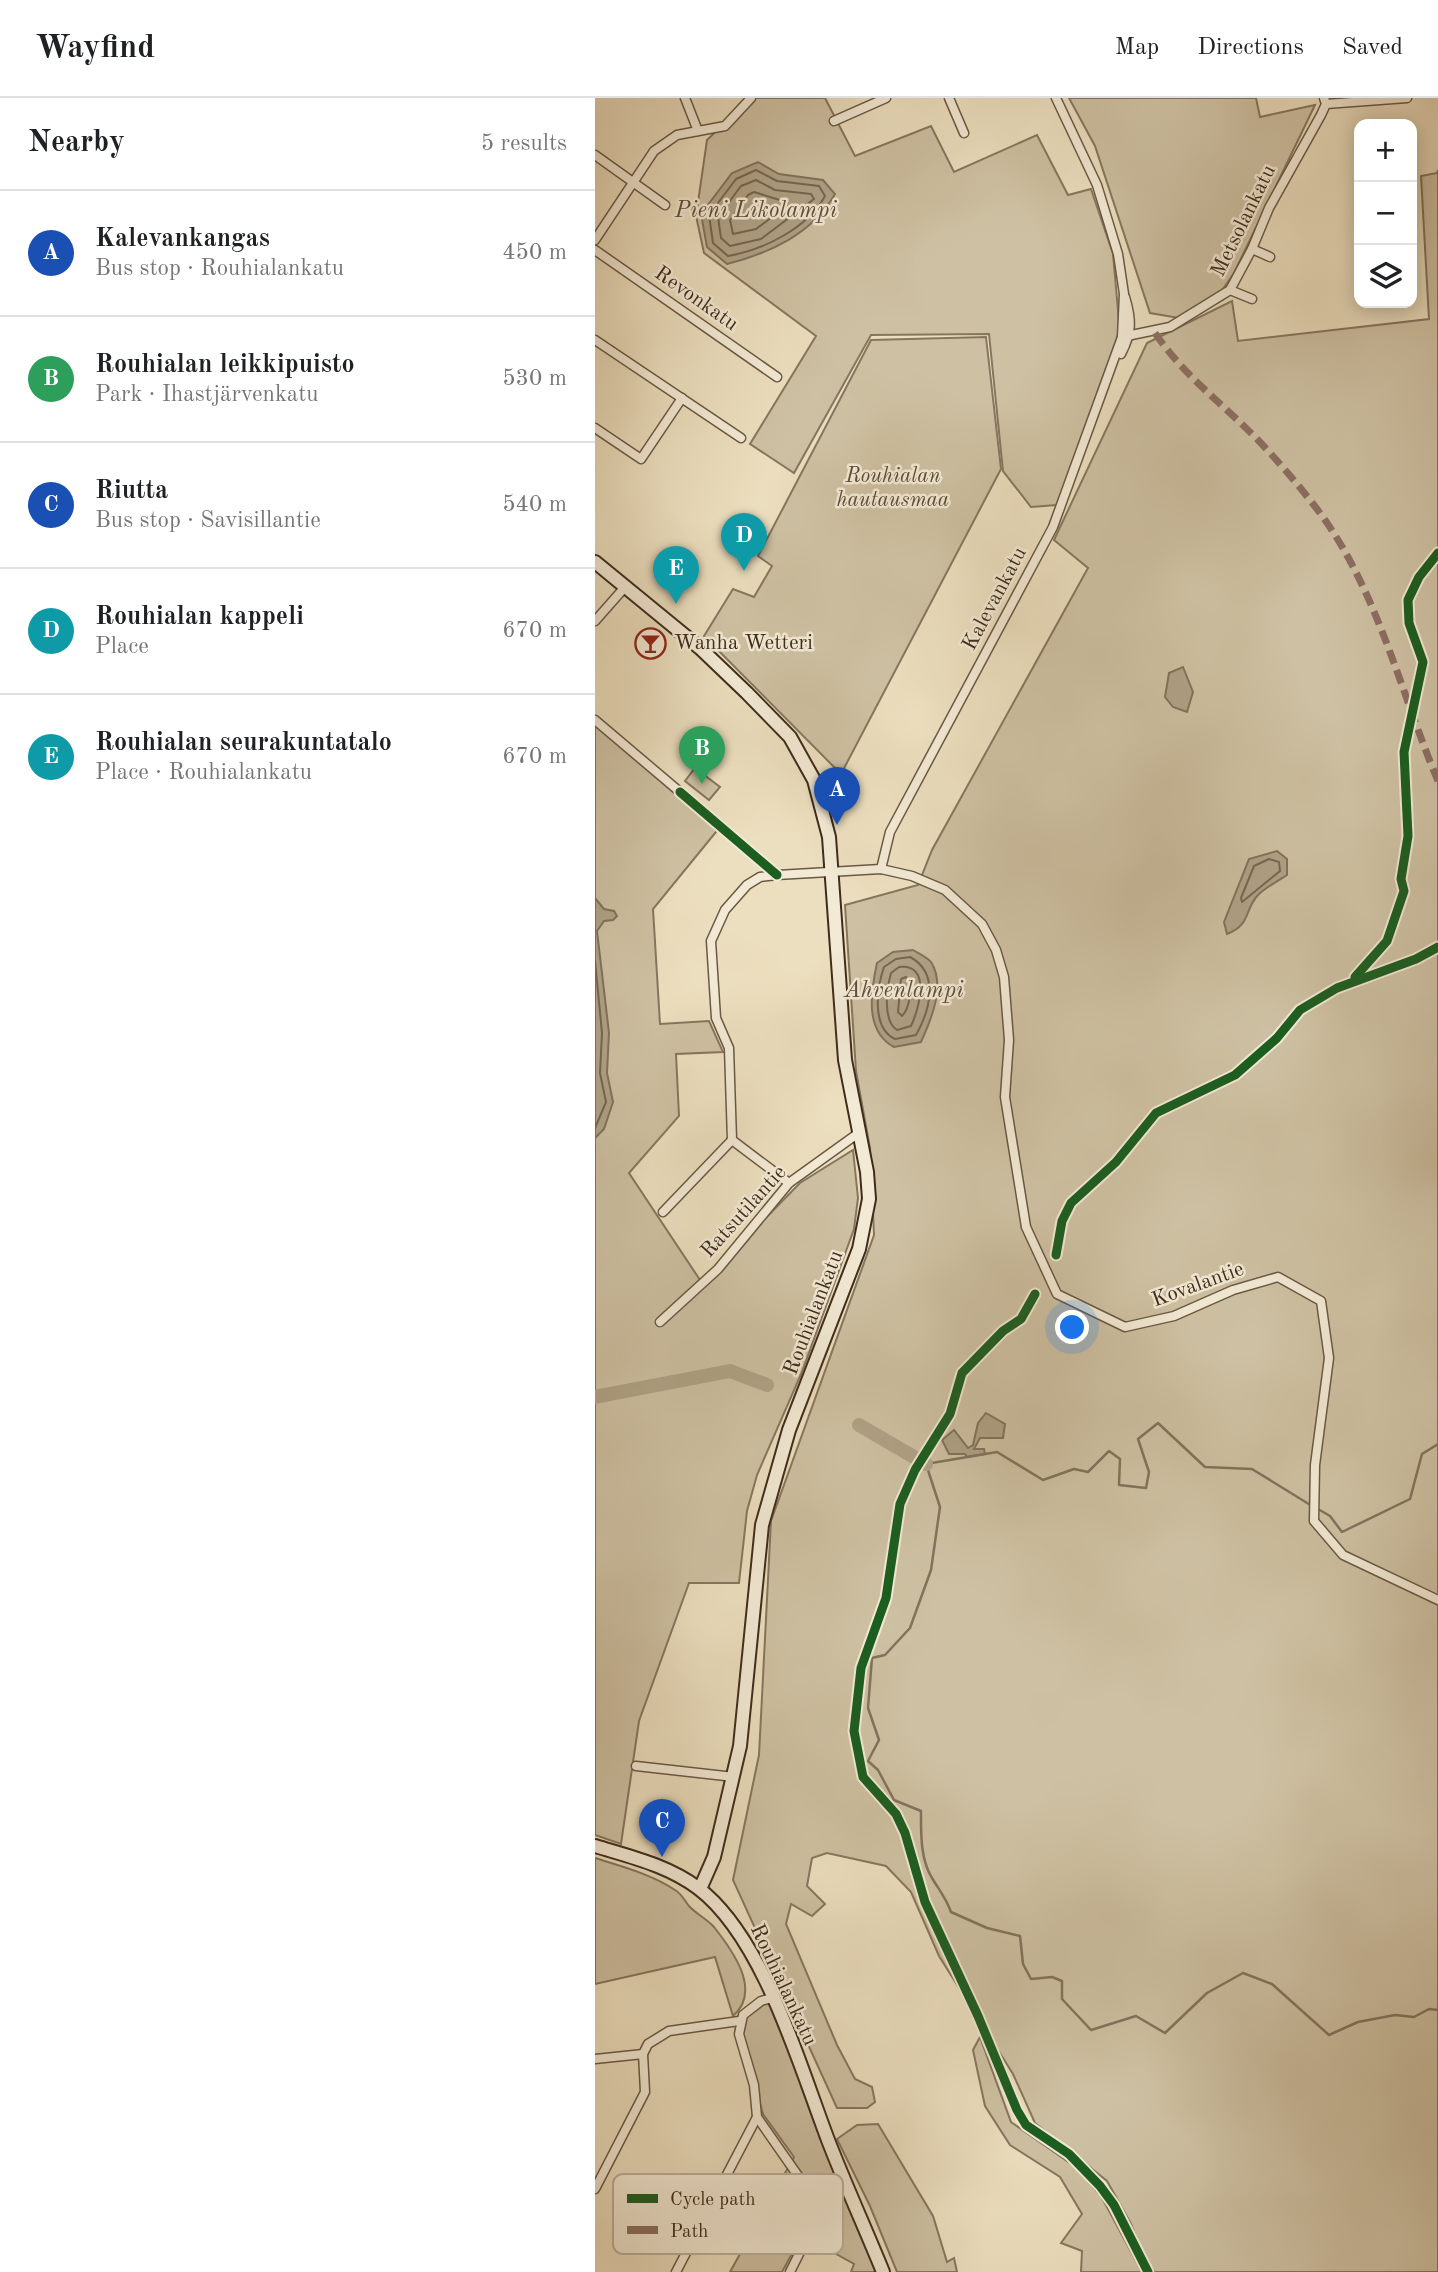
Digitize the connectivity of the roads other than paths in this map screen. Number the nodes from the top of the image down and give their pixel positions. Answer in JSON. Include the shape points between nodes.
{"nodes":[{"id":1,"x":685,"y":98,"type":"edge"},
{"id":2,"x":751,"y":98,"type":"edge"},
{"id":3,"x":886,"y":98,"type":"edge"},
{"id":4,"x":949,"y":98,"type":"edge"},
{"id":5,"x":1056,"y":98,"type":"edge"},
{"id":6,"x":1407,"y":98,"type":"edge"},
{"id":7,"x":1325,"y":101,"type":"edge"},
{"id":8,"x":834,"y":121,"type":"dead end"},
{"id":9,"x":698,"y":131,"type":"junction"},
{"id":10,"x":964,"y":134,"type":"dead end"},
{"id":11,"x":595,"y":155,"type":"edge"},
{"id":12,"x":635,"y":183,"type":"junction"},
{"id":13,"x":665,"y":205,"type":"dead end"},
{"id":14,"x":595,"y":240,"type":"edge"},
{"id":15,"x":1252,"y":249,"type":"junction"},
{"id":16,"x":595,"y":250,"type":"edge"},
{"id":17,"x":1270,"y":257,"type":"dead end"},
{"id":18,"x":1230,"y":290,"type":"junction"},
{"id":19,"x":1252,"y":299,"type":"dead end"},
{"id":20,"x":1126,"y":336,"type":"junction"},
{"id":21,"x":595,"y":340,"type":"edge"},
{"id":22,"x":777,"y":377,"type":"dead end"},
{"id":23,"x":682,"y":398,"type":"junction"},
{"id":24,"x":595,"y":428,"type":"edge"},
{"id":25,"x":741,"y":438,"type":"dead end"},
{"id":26,"x":595,"y":562,"type":"edge"},
{"id":27,"x":625,"y":587,"type":"junction"},
{"id":28,"x":595,"y":621,"type":"edge"},
{"id":29,"x":595,"y":720,"type":"edge"},
{"id":30,"x":680,"y":792,"type":"dead end"},
{"id":31,"x":881,"y":869,"type":"junction"},
{"id":32,"x":833,"y":871,"type":"junction"},
{"id":33,"x":860,"y":1132,"type":"junction"},
{"id":34,"x":732,"y":1140,"type":"junction"},
{"id":35,"x":789,"y":1183,"type":"junction"},
{"id":36,"x":663,"y":1212,"type":"dead end"},
{"id":37,"x":660,"y":1322,"type":"dead end"},
{"id":38,"x":1438,"y":1600,"type":"edge"},
{"id":39,"x":636,"y":1766,"type":"dead end"},
{"id":40,"x":734,"y":1777,"type":"junction"},
{"id":41,"x":595,"y":1846,"type":"edge"},
{"id":42,"x":700,"y":1889,"type":"junction"},
{"id":43,"x":772,"y":1998,"type":"junction"},
{"id":44,"x":739,"y":2021,"type":"junction"},
{"id":45,"x":643,"y":2053,"type":"junction"},
{"id":46,"x":595,"y":2059,"type":"edge"},
{"id":47,"x":757,"y":2116,"type":"junction"},
{"id":48,"x":727,"y":2174,"type":"edge"},
{"id":49,"x":797,"y":2174,"type":"edge"},
{"id":50,"x":843,"y":2174,"type":"edge"},
{"id":51,"x":843,"y":2175,"type":"edge"},
{"id":52,"x":595,"y":2189,"type":"edge"},
{"id":53,"x":685,"y":2254,"type":"edge"},
{"id":54,"x":799,"y":2254,"type":"edge"},
{"id":55,"x":676,"y":2272,"type":"edge"},
{"id":56,"x":790,"y":2272,"type":"edge"},
{"id":57,"x":883,"y":2272,"type":"edge"}],
"edges":[{"from":1,"to":9,"type":"street"},
{"from":2,"to":9,"type":"street","via":[[725,126]]},
{"from":3,"to":8,"type":"street"},
{"from":4,"to":10,"type":"street"},
{"from":5,"to":20,"type":"street","via":[[1097,185],[1118,254],[1131,315]]},
{"from":6,"to":7,"type":"street"},
{"from":7,"to":15,"type":"street","name":"Metsolankatu"},
{"from":9,"to":12,"type":"street","via":[[677,135],[654,151]]},
{"from":11,"to":12,"type":"street"},
{"from":12,"to":13,"type":"street"},
{"from":12,"to":14,"type":"street"},
{"from":15,"to":17,"type":"street"},
{"from":15,"to":18,"type":"street","name":"Metsolankatu"},
{"from":16,"to":22,"type":"street","name":"Revonkatu"},
{"from":18,"to":19,"type":"street"},
{"from":18,"to":20,"type":"street","name":"Metsolankatu","via":[[1170,327]]},
{"from":20,"to":31,"type":"street","name":"Kalevankatu","via":[[1053,527],[890,832]]},
{"from":21,"to":23,"type":"street"},
{"from":23,"to":24,"type":"street","via":[[641,459]]},
{"from":23,"to":25,"type":"street"},
{"from":26,"to":27,"type":"street","name":"Rouhialankatu"},
{"from":27,"to":28,"type":"street"},
{"from":27,"to":32,"type":"street","name":"Rouhialankatu","via":[[700,649],[790,737],[814,780]]},
{"from":29,"to":30,"type":"street"},
{"from":31,"to":32,"type":"street","name":"Kovalantie"},
{"from":31,"to":38,"type":"street","name":"Kovalantie","via":[[945,890],[982,924],[996,950],[1005,977],[1009,1040],[1005,1097],[1026,1227],[1057,1294],[1125,1327],[1174,1316],[1233,1290],[1278,1277],[1321,1301],[1329,1358],[1315,1465],[1314,1521],[1343,1555]]},
{"from":32,"to":33,"type":"street","name":"Rouhialankatu","via":[[845,1060]]},
{"from":32,"to":34,"type":"street","name":"Kovalantie","via":[[760,877],[747,885],[717,924],[711,941],[716,1018],[729,1048]]},
{"from":33,"to":35,"type":"street","name":"Ratsutilantie"},
{"from":33,"to":40,"type":"street","name":"Rouhialankatu","via":[[869,1199],[864,1234],[769,1495],[758,1547],[745,1708]]},
{"from":34,"to":35,"type":"street"},
{"from":34,"to":36,"type":"street"},
{"from":35,"to":37,"type":"street","name":"Ratsutilantie","via":[[717,1269]]},
{"from":39,"to":40,"type":"street"},
{"from":40,"to":42,"type":"street","name":"Rouhialankatu","via":[[714,1857]]},
{"from":41,"to":42,"type":"street","via":[[643,1860]]},
{"from":42,"to":43,"type":"street","name":"Rouhialankatu","via":[[744,1938]]},
{"from":43,"to":44,"type":"street","via":[[748,2010]]},
{"from":43,"to":50,"type":"street","name":"Rouhialankatu"},
{"from":44,"to":45,"type":"street","via":[[669,2031]]},
{"from":44,"to":47,"type":"street"},
{"from":45,"to":46,"type":"street"},
{"from":45,"to":52,"type":"street","via":[[645,2092]]},
{"from":47,"to":48,"type":"street"},
{"from":47,"to":49,"type":"street"},
{"from":51,"to":57,"type":"street","name":"Rouhialankatu"},
{"from":53,"to":55,"type":"street"},
{"from":54,"to":56,"type":"street"}]}
